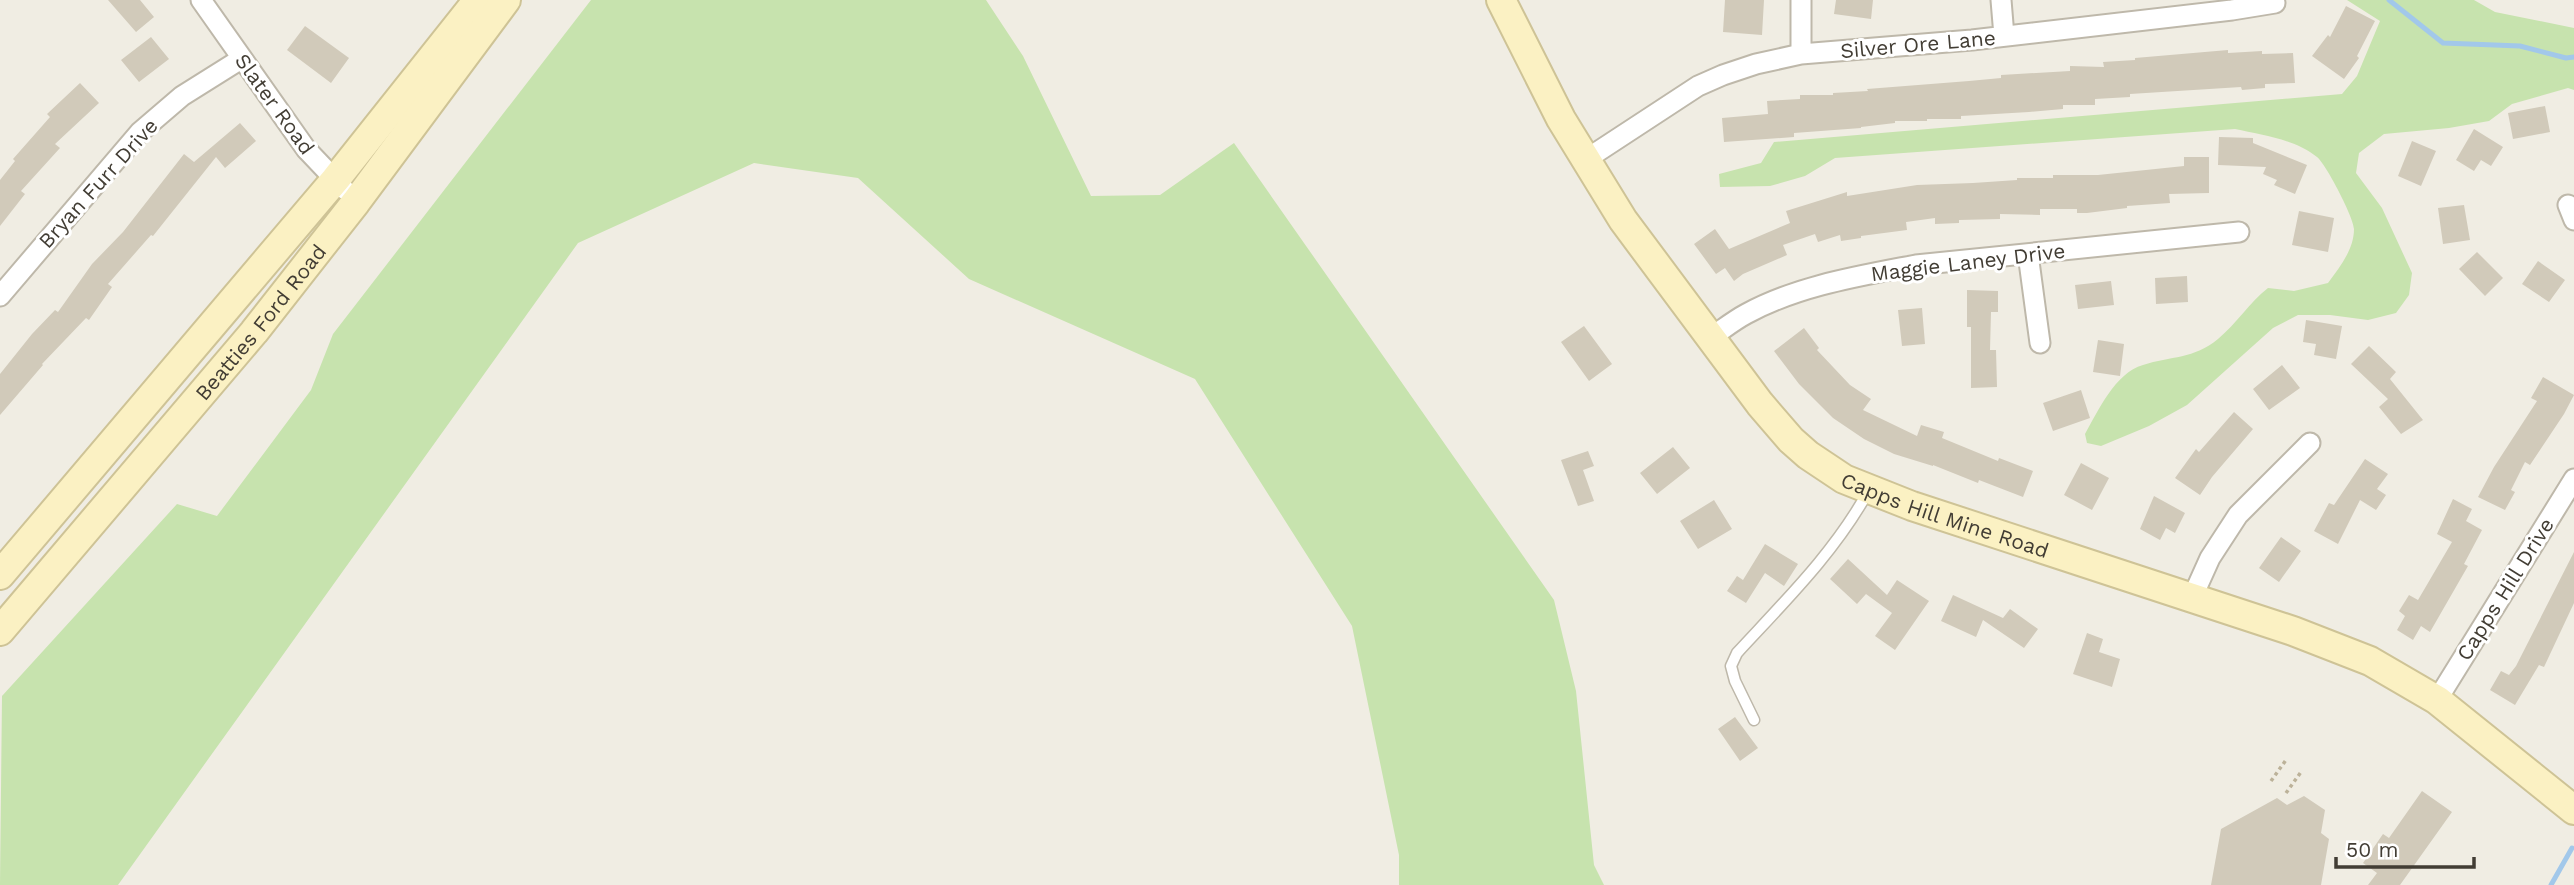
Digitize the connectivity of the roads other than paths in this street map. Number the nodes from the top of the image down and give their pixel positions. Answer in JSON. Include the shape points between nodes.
{"nodes":[{"id":1,"x":201,"y":0,"type":"edge"},
{"id":2,"x":478,"y":0,"type":"edge"},
{"id":3,"x":506,"y":0,"type":"edge"},
{"id":4,"x":1501,"y":0,"type":"edge"},
{"id":5,"x":1801,"y":0,"type":"edge"},
{"id":6,"x":2001,"y":0,"type":"edge"},
{"id":7,"x":2275,"y":3,"type":"dead end"},
{"id":8,"x":2004,"y":36,"type":"junction"},
{"id":9,"x":1801,"y":54,"type":"junction"},
{"id":10,"x":241,"y":59,"type":"junction"},
{"id":11,"x":1585,"y":160,"type":"junction"},
{"id":12,"x":335,"y":180,"type":"junction"},
{"id":13,"x":356,"y":202,"type":"junction"},
{"id":14,"x":2239,"y":232,"type":"dead end"},
{"id":15,"x":2028,"y":254,"type":"junction"},
{"id":16,"x":0,"y":296,"type":"edge"},
{"id":17,"x":1710,"y":338,"type":"junction"},
{"id":18,"x":2040,"y":344,"type":"dead end"},
{"id":19,"x":2309,"y":443,"type":"dead end"},
{"id":20,"x":2574,"y":480,"type":"edge"},
{"id":21,"x":1869,"y":490,"type":"junction"},
{"id":22,"x":5,"y":559,"type":"edge"},
{"id":23,"x":2192,"y":598,"type":"junction"},
{"id":24,"x":0,"y":631,"type":"edge"},
{"id":25,"x":2437,"y":700,"type":"junction"},
{"id":26,"x":1754,"y":720,"type":"dead end"},
{"id":27,"x":2574,"y":810,"type":"edge"}],
"edges":[{"from":1,"to":10,"type":"street","name":"Slater Road"},
{"from":2,"to":12,"type":"main road","name":"Beatties Ford Road"},
{"from":3,"to":13,"type":"main road","name":"Beatties Ford Road"},
{"from":4,"to":11,"type":"main road","name":"Capps Hill Mine Road"},
{"from":5,"to":9,"type":"street"},
{"from":6,"to":8,"type":"street"},
{"from":7,"to":8,"type":"street","name":"Silver Ore Lane"},
{"from":8,"to":9,"type":"street","name":"Silver Ore Lane"},
{"from":9,"to":11,"type":"street","name":"Silver Ore Lane","via":[[1756,64],[1698,86]]},
{"from":10,"to":12,"type":"street","name":"Slater Road","via":[[306,149]]},
{"from":10,"to":16,"type":"street","name":"Bryan Furr Drive","via":[[182,96],[140,132]]},
{"from":11,"to":17,"type":"main road","name":"Capps Hill Mine Road"},
{"from":12,"to":13,"type":"street","name":"Slater Road"},
{"from":12,"to":22,"type":"main road","name":"Beatties Ford Road"},
{"from":13,"to":24,"type":"main road","name":"Beatties Ford Road","via":[[254,332]]},
{"from":14,"to":15,"type":"street","name":"Maggie Laney Drive"},
{"from":15,"to":17,"type":"street","name":"Maggie Laney Drive","via":[[1916,265],[1828,284],[1746,314]]},
{"from":15,"to":18,"type":"street"},
{"from":17,"to":21,"type":"main road","name":"Capps Hill Mine Road","via":[[1791,440],[1825,467]]},
{"from":19,"to":23,"type":"street","via":[[2238,515],[2210,558]]},
{"from":20,"to":25,"type":"street","name":"Capps Hill Drive"},
{"from":21,"to":23,"type":"main road","name":"Capps Hill Mine Road"},
{"from":21,"to":26,"type":"lane","via":[[1822,561],[1737,653],[1731,666]]},
{"from":23,"to":25,"type":"main road","name":"Capps Hill Mine Road","via":[[2342,649]]},
{"from":25,"to":27,"type":"main road","name":"Capps Hill Mine Road"}]}
